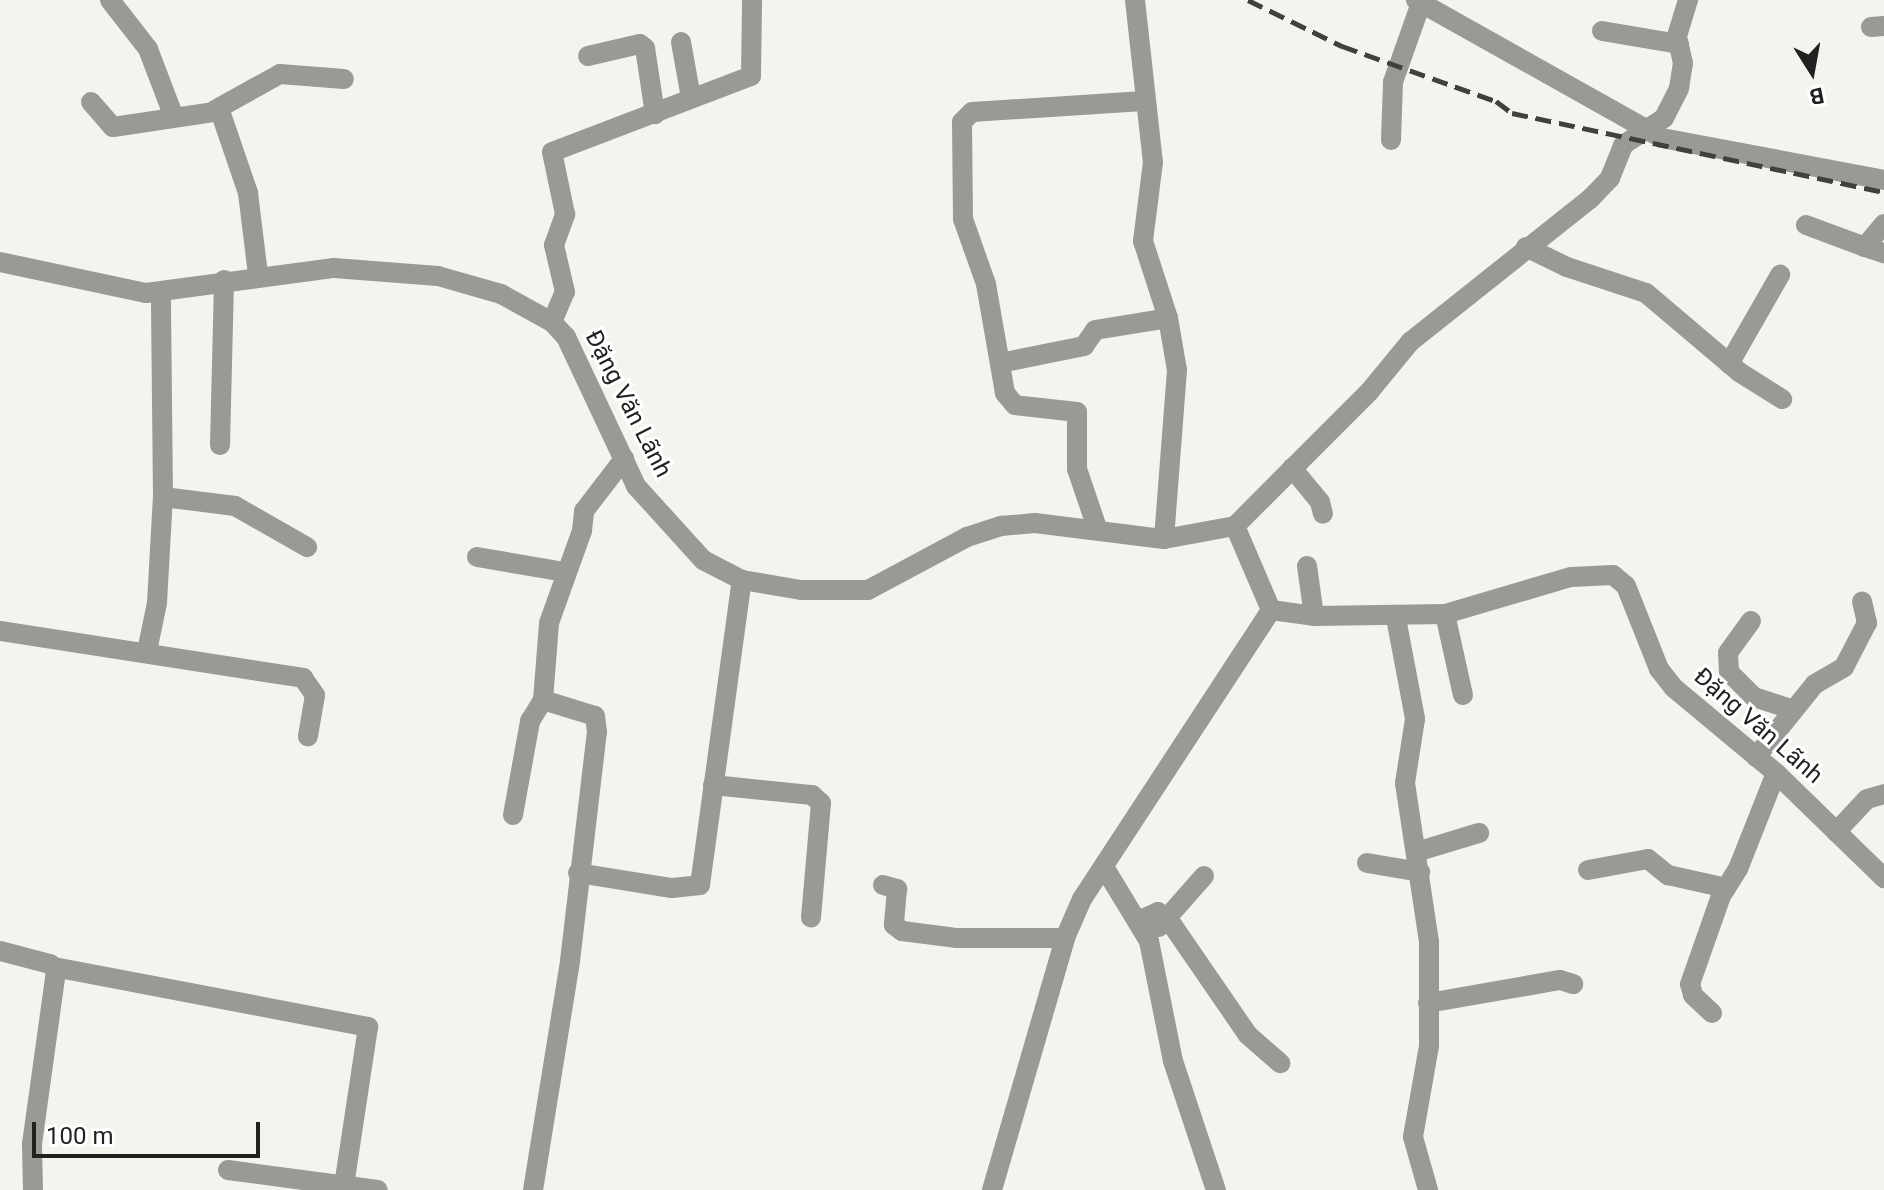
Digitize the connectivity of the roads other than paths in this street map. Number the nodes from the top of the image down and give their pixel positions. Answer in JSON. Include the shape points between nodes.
{"nodes":[{"id":1,"x":110,"y":0,"type":"edge"},
{"id":2,"x":752,"y":0,"type":"edge"},
{"id":3,"x":1135,"y":0,"type":"edge"},
{"id":4,"x":1688,"y":0,"type":"edge"},
{"id":5,"x":1418,"y":2,"type":"edge"},
{"id":6,"x":1602,"y":31,"type":"dead end"},
{"id":7,"x":681,"y":42,"type":"dead end"},
{"id":8,"x":1679,"y":44,"type":"junction"},
{"id":9,"x":588,"y":56,"type":"dead end"},
{"id":10,"x":344,"y":79,"type":"dead end"},
{"id":11,"x":691,"y":98,"type":"junction"},
{"id":12,"x":1144,"y":101,"type":"junction"},
{"id":13,"x":91,"y":102,"type":"dead end"},
{"id":14,"x":215,"y":110,"type":"junction"},
{"id":15,"x":655,"y":114,"type":"junction"},
{"id":16,"x":174,"y":117,"type":"junction"},
{"id":17,"x":1650,"y":129,"type":"junction"},
{"id":18,"x":1391,"y":140,"type":"dead end"},
{"id":19,"x":1884,"y":180,"type":"edge"},
{"id":20,"x":1884,"y":224,"type":"edge"},
{"id":21,"x":1806,"y":225,"type":"dead end"},
{"id":22,"x":1526,"y":247,"type":"junction"},
{"id":23,"x":1875,"y":250,"type":"edge"},
{"id":24,"x":0,"y":262,"type":"edge"},
{"id":25,"x":258,"y":274,"type":"junction"},
{"id":26,"x":1780,"y":275,"type":"dead end"},
{"id":27,"x":224,"y":280,"type":"junction"},
{"id":28,"x":161,"y":294,"type":"junction"},
{"id":29,"x":1168,"y":318,"type":"junction"},
{"id":30,"x":552,"y":322,"type":"junction"},
{"id":31,"x":1000,"y":363,"type":"junction"},
{"id":32,"x":1729,"y":364,"type":"junction"},
{"id":33,"x":1782,"y":399,"type":"dead end"},
{"id":34,"x":220,"y":445,"type":"dead end"},
{"id":35,"x":624,"y":459,"type":"junction"},
{"id":36,"x":1292,"y":468,"type":"junction"},
{"id":37,"x":163,"y":497,"type":"junction"},
{"id":38,"x":1323,"y":514,"type":"dead end"},
{"id":39,"x":1235,"y":526,"type":"junction"},
{"id":40,"x":1097,"y":528,"type":"junction"},
{"id":41,"x":1164,"y":539,"type":"junction"},
{"id":42,"x":307,"y":547,"type":"dead end"},
{"id":43,"x":477,"y":557,"type":"dead end"},
{"id":44,"x":1307,"y":566,"type":"dead end"},
{"id":45,"x":565,"y":572,"type":"junction"},
{"id":46,"x":742,"y":580,"type":"junction"},
{"id":47,"x":1862,"y":602,"type":"dead end"},
{"id":48,"x":1271,"y":610,"type":"junction"},
{"id":49,"x":1445,"y":614,"type":"junction"},
{"id":50,"x":1314,"y":616,"type":"junction"},
{"id":51,"x":1396,"y":618,"type":"junction"},
{"id":52,"x":1751,"y":621,"type":"dead end"},
{"id":53,"x":0,"y":631,"type":"edge"},
{"id":54,"x":147,"y":651,"type":"junction"},
{"id":55,"x":1463,"y":695,"type":"dead end"},
{"id":56,"x":543,"y":700,"type":"junction"},
{"id":57,"x":1794,"y":710,"type":"junction"},
{"id":58,"x":308,"y":736,"type":"dead end"},
{"id":59,"x":1756,"y":757,"type":"junction"},
{"id":60,"x":1776,"y":773,"type":"junction"},
{"id":61,"x":713,"y":785,"type":"junction"},
{"id":62,"x":1884,"y":794,"type":"edge"},
{"id":63,"x":513,"y":815,"type":"dead end"},
{"id":64,"x":1836,"y":832,"type":"junction"},
{"id":65,"x":1479,"y":833,"type":"dead end"},
{"id":66,"x":1418,"y":862,"type":"junction"},
{"id":67,"x":1367,"y":863,"type":"dead end"},
{"id":68,"x":1104,"y":867,"type":"junction"},
{"id":69,"x":1588,"y":870,"type":"dead end"},
{"id":70,"x":578,"y":873,"type":"junction"},
{"id":71,"x":1204,"y":876,"type":"dead end"},
{"id":72,"x":1884,"y":878,"type":"edge"},
{"id":73,"x":883,"y":885,"type":"dead end"},
{"id":74,"x":1726,"y":888,"type":"junction"},
{"id":75,"x":811,"y":918,"type":"dead end"},
{"id":76,"x":1165,"y":918,"type":"junction"},
{"id":77,"x":1138,"y":921,"type":"junction"},
{"id":78,"x":1065,"y":938,"type":"junction"},
{"id":79,"x":1149,"y":941,"type":"junction"},
{"id":80,"x":0,"y":951,"type":"edge"},
{"id":81,"x":54,"y":967,"type":"junction"},
{"id":82,"x":1573,"y":984,"type":"dead end"},
{"id":83,"x":1428,"y":1003,"type":"junction"},
{"id":84,"x":1712,"y":1013,"type":"dead end"},
{"id":85,"x":1280,"y":1063,"type":"dead end"},
{"id":86,"x":228,"y":1170,"type":"dead end"},
{"id":87,"x":344,"y":1186,"type":"junction"},
{"id":88,"x":33,"y":1190,"type":"edge"},
{"id":89,"x":378,"y":1190,"type":"edge"},
{"id":90,"x":533,"y":1190,"type":"edge"},
{"id":91,"x":992,"y":1190,"type":"edge"},
{"id":92,"x":1216,"y":1190,"type":"edge"},
{"id":93,"x":1428,"y":1190,"type":"edge"}],
"edges":[{"from":1,"to":16,"type":"street","via":[[148,49]]},
{"from":2,"to":11,"type":"street","via":[[754,72]]},
{"from":3,"to":12,"type":"street"},
{"from":4,"to":8,"type":"street"},
{"from":5,"to":17,"type":"street","via":[[1541,74]]},
{"from":5,"to":18,"type":"street","via":[[1393,82]]},
{"from":6,"to":8,"type":"street"},
{"from":7,"to":11,"type":"street"},
{"from":8,"to":17,"type":"street","via":[[1679,88],[1671,108]]},
{"from":9,"to":15,"type":"street","via":[[640,44],[645,48]]},
{"from":10,"to":14,"type":"street","via":[[280,74]]},
{"from":11,"to":15,"type":"street"},
{"from":12,"to":29,"type":"street","via":[[1153,162],[1143,241]]},
{"from":12,"to":31,"type":"street","via":[[972,112],[964,117],[963,219],[986,284]]},
{"from":13,"to":16,"type":"street","via":[[113,127]]},
{"from":14,"to":16,"type":"street"},
{"from":14,"to":25,"type":"street","via":[[224,116],[248,193]]},
{"from":15,"to":30,"type":"street","via":[[552,152],[565,214],[554,245],[565,292]]},
{"from":17,"to":19,"type":"street","via":[[1662,138]]},
{"from":17,"to":22,"type":"street","via":[[1623,145],[1599,191]]},
{"from":20,"to":23,"type":"street"},
{"from":21,"to":23,"type":"street"},
{"from":22,"to":32,"type":"street","via":[[1646,293]]},
{"from":22,"to":36,"type":"street","via":[[1410,342],[1369,392]]},
{"from":24,"to":28,"type":"street","name":"Đặng Văn Lãnh"},
{"from":25,"to":27,"type":"street","name":"Đặng Văn Lãnh"},
{"from":25,"to":30,"type":"street","name":"Đặng Văn Lãnh","via":[[334,268],[438,276],[501,294]]},
{"from":26,"to":32,"type":"street"},
{"from":27,"to":28,"type":"street","name":"Đặng Văn Lãnh"},
{"from":27,"to":34,"type":"street"},
{"from":28,"to":37,"type":"street"},
{"from":29,"to":31,"type":"street","via":[[1095,330],[1084,346]]},
{"from":29,"to":41,"type":"street","via":[[1177,370]]},
{"from":30,"to":35,"type":"street","name":"Đặng Văn Lãnh","via":[[566,337]]},
{"from":31,"to":40,"type":"street","via":[[1005,393],[1015,405],[1077,412],[1077,469]]},
{"from":32,"to":33,"type":"street"},
{"from":35,"to":45,"type":"street","via":[[584,511]]},
{"from":35,"to":46,"type":"street","name":"Đặng Văn Lãnh","via":[[636,486],[703,560]]},
{"from":36,"to":38,"type":"street","via":[[1320,502]]},
{"from":36,"to":39,"type":"street"},
{"from":37,"to":42,"type":"street","via":[[235,506]]},
{"from":37,"to":54,"type":"street","via":[[157,603]]},
{"from":39,"to":41,"type":"street","name":"Đặng Văn Lãnh"},
{"from":39,"to":48,"type":"street"},
{"from":40,"to":41,"type":"street","name":"Đặng Văn Lãnh"},
{"from":40,"to":46,"type":"street","name":"Đặng Văn Lãnh","via":[[1001,526],[967,537],[868,590],[849,593]]},
{"from":43,"to":45,"type":"street"},
{"from":44,"to":50,"type":"street"},
{"from":45,"to":56,"type":"street","via":[[549,623]]},
{"from":46,"to":61,"type":"street"},
{"from":47,"to":57,"type":"street","via":[[1867,623],[1844,667],[1815,684]]},
{"from":48,"to":50,"type":"street","name":"Đặng Văn Lãnh"},
{"from":48,"to":68,"type":"street"},
{"from":49,"to":51,"type":"street","name":"Đặng Văn Lãnh"},
{"from":49,"to":55,"type":"street"},
{"from":49,"to":59,"type":"street","name":"Đặng Văn Lãnh","via":[[1571,577],[1613,575],[1626,586],[1669,682],[1706,720]]},
{"from":50,"to":51,"type":"street","name":"Đặng Văn Lãnh"},
{"from":51,"to":66,"type":"street","via":[[1415,719],[1405,783]]},
{"from":52,"to":57,"type":"street","via":[[1728,653],[1729,672],[1754,697]]},
{"from":53,"to":54,"type":"street"},
{"from":54,"to":58,"type":"street","via":[[189,664],[310,681],[315,695]]},
{"from":56,"to":63,"type":"street","via":[[530,721]]},
{"from":56,"to":70,"type":"street","via":[[597,718]]},
{"from":57,"to":59,"type":"street"},
{"from":59,"to":60,"type":"street","name":"Đặng Văn Lãnh"},
{"from":60,"to":64,"type":"street","name":"Đặng Văn Lãnh"},
{"from":60,"to":74,"type":"street"},
{"from":61,"to":70,"type":"street","via":[[700,885],[672,888]]},
{"from":61,"to":75,"type":"street","via":[[812,795],[821,803]]},
{"from":62,"to":64,"type":"street","via":[[1867,799]]},
{"from":64,"to":72,"type":"street","name":"Đặng Văn Lãnh"},
{"from":65,"to":66,"type":"street"},
{"from":66,"to":67,"type":"street"},
{"from":66,"to":83,"type":"street","via":[[1429,942]]},
{"from":68,"to":77,"type":"street"},
{"from":68,"to":78,"type":"street"},
{"from":69,"to":74,"type":"street","via":[[1648,859],[1668,875]]},
{"from":70,"to":90,"type":"street"},
{"from":71,"to":76,"type":"street"},
{"from":73,"to":78,"type":"street","via":[[897,889],[894,925],[902,931],[956,938]]},
{"from":74,"to":84,"type":"street","via":[[1690,984],[1693,995]]},
{"from":76,"to":77,"type":"street","via":[[1158,912]]},
{"from":76,"to":79,"type":"street"},
{"from":76,"to":85,"type":"street","via":[[1248,1035]]},
{"from":77,"to":79,"type":"street"},
{"from":78,"to":91,"type":"street"},
{"from":79,"to":92,"type":"street","via":[[1173,1061]]},
{"from":80,"to":81,"type":"street"},
{"from":81,"to":87,"type":"street","via":[[368,1027]]},
{"from":81,"to":88,"type":"street","via":[[32,1144]]},
{"from":82,"to":83,"type":"street","via":[[1560,980]]},
{"from":83,"to":93,"type":"street","via":[[1429,1046],[1413,1137]]},
{"from":86,"to":87,"type":"street"},
{"from":87,"to":89,"type":"street"}]}
